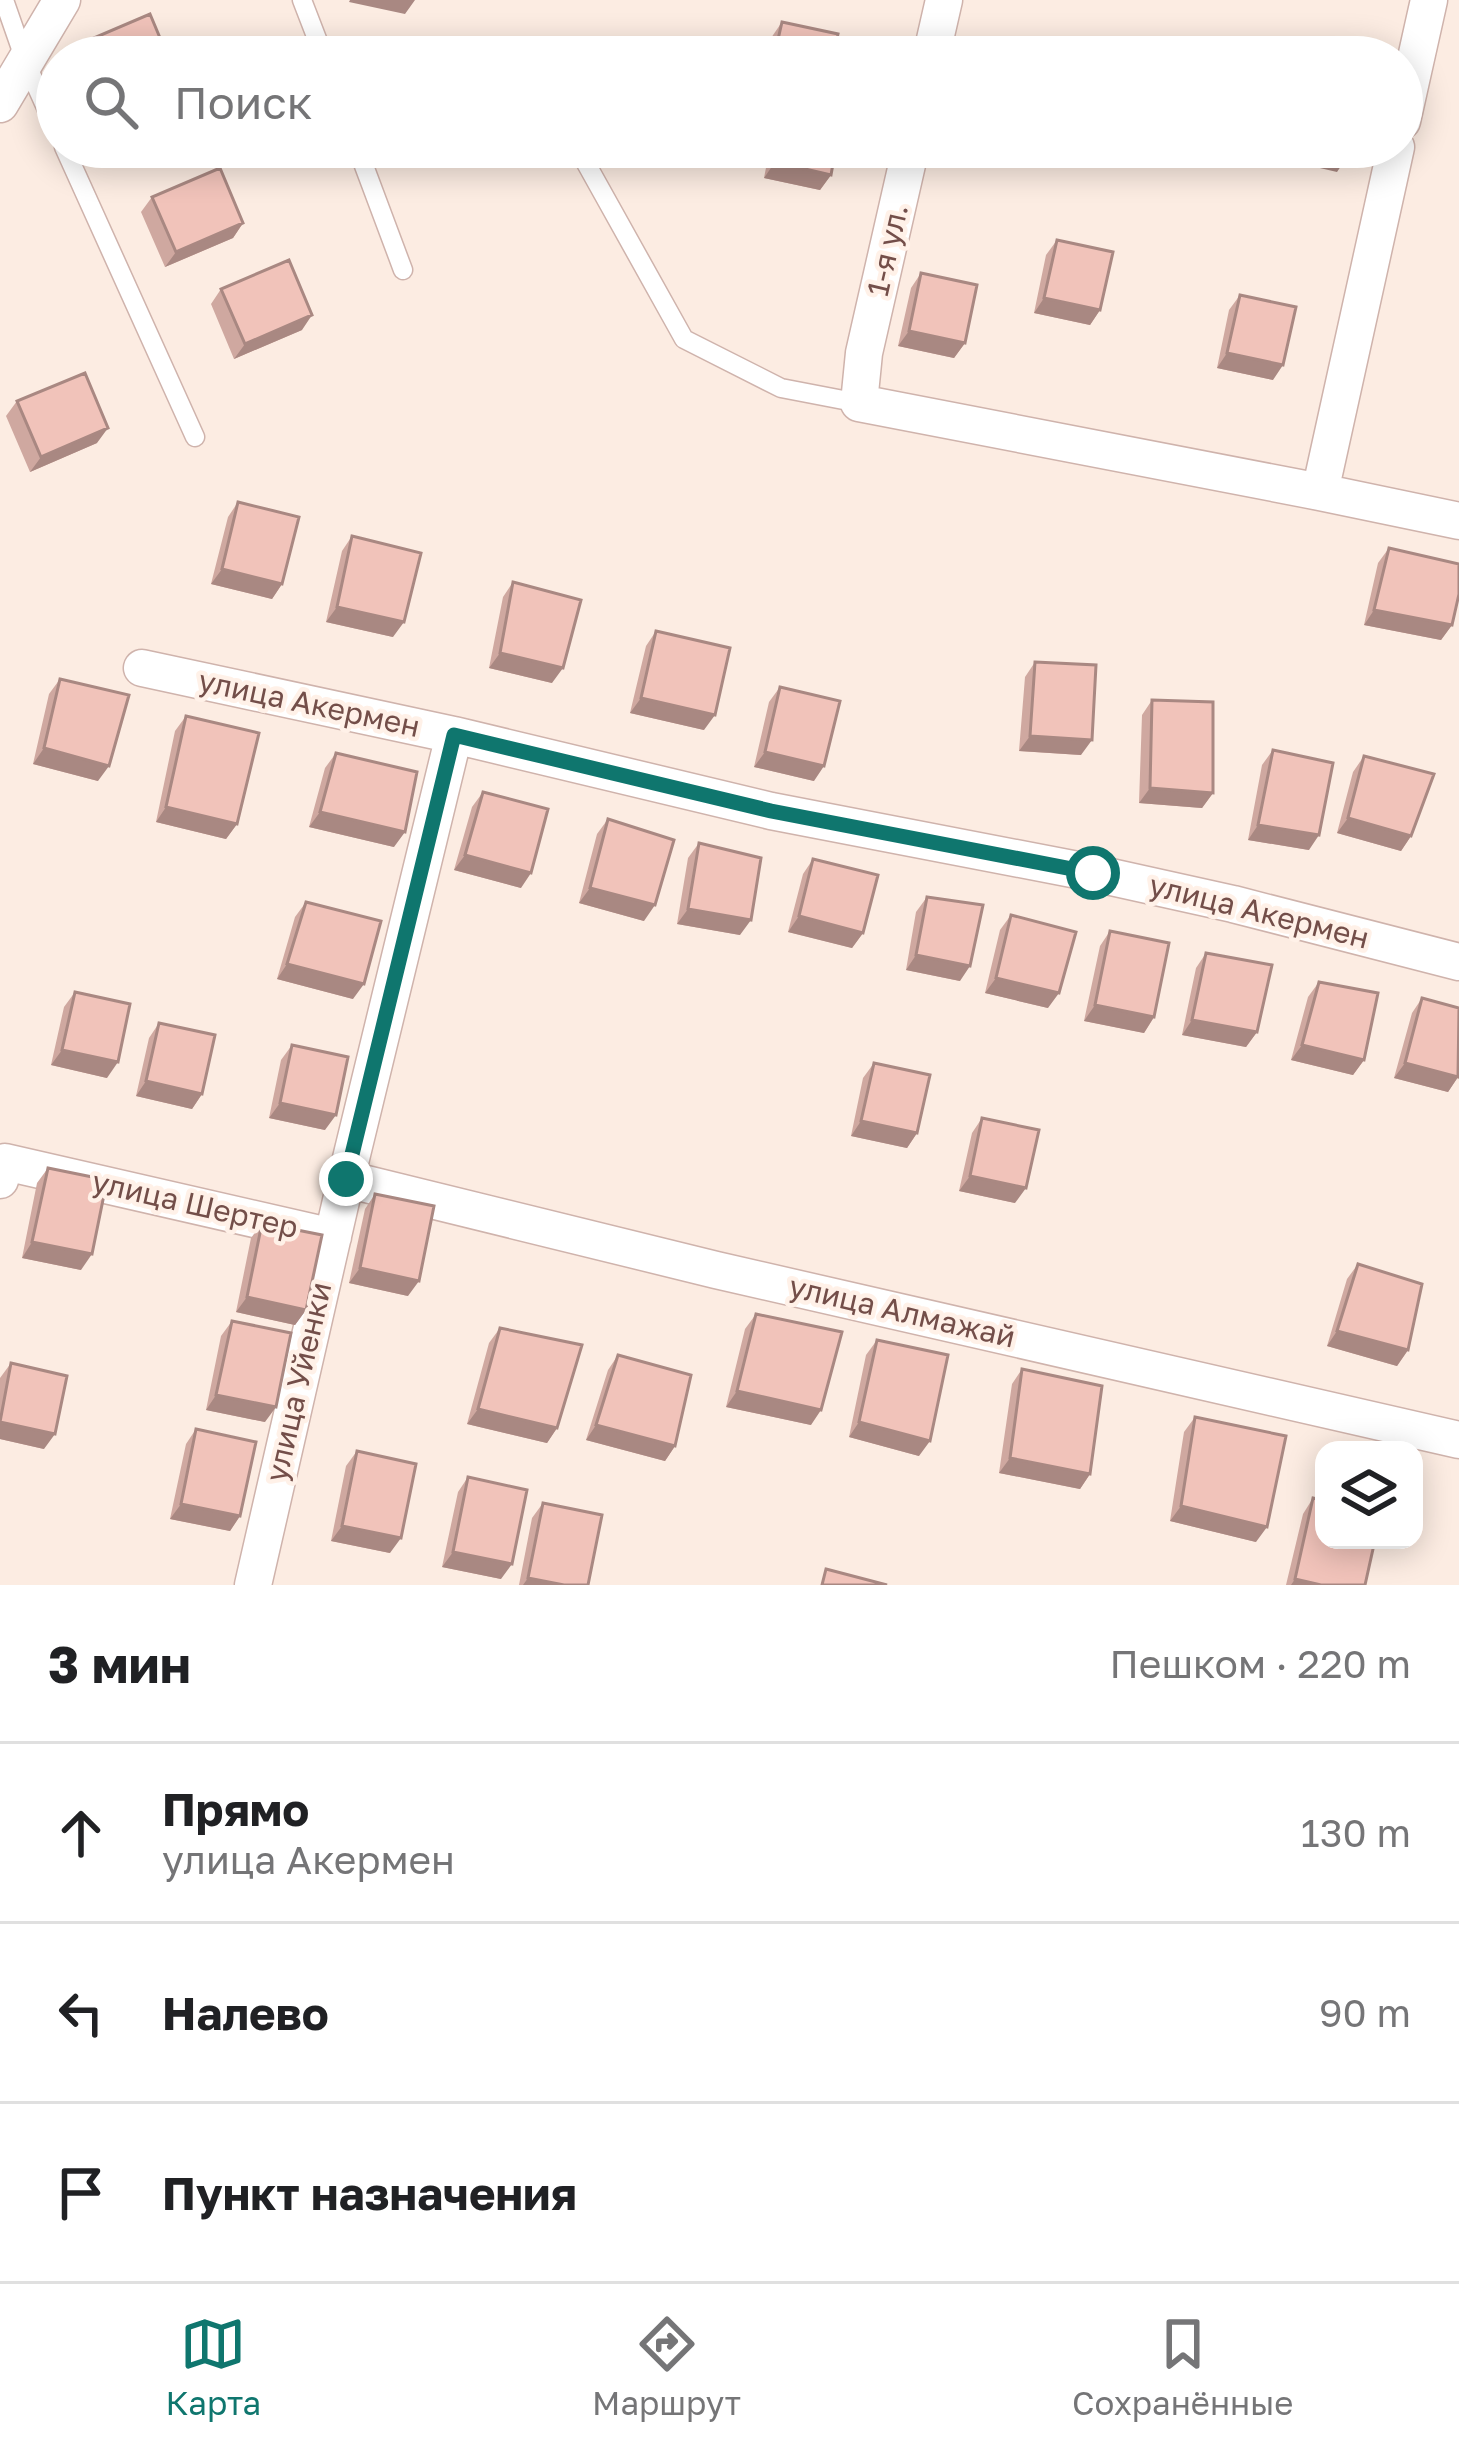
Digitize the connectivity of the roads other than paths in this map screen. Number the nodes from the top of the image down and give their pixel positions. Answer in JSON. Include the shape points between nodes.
{"nodes":[{"id":1,"x":4,"y":0,"type":"edge"},
{"id":2,"x":62,"y":0,"type":"edge"},
{"id":3,"x":302,"y":0,"type":"edge"},
{"id":4,"x":944,"y":0,"type":"edge"},
{"id":5,"x":1429,"y":0,"type":"edge"},
{"id":6,"x":41,"y":36,"type":"edge"},
{"id":7,"x":316,"y":36,"type":"edge"},
{"id":8,"x":936,"y":36,"type":"edge"},
{"id":9,"x":1421,"y":36,"type":"edge"},
{"id":10,"x":36,"y":46,"type":"edge"},
{"id":11,"x":26,"y":63,"type":"junction"},
{"id":12,"x":36,"y":85,"type":"edge"},
{"id":13,"x":0,"y":104,"type":"edge"},
{"id":14,"x":73,"y":168,"type":"edge"},
{"id":15,"x":365,"y":168,"type":"edge"},
{"id":16,"x":589,"y":168,"type":"edge"},
{"id":17,"x":906,"y":168,"type":"edge"},
{"id":18,"x":1391,"y":168,"type":"edge"},
{"id":19,"x":403,"y":270,"type":"dead end"},
{"id":20,"x":859,"y":404,"type":"junction"},
{"id":21,"x":195,"y":437,"type":"dead end"},
{"id":22,"x":1320,"y":492,"type":"junction"},
{"id":23,"x":1459,"y":521,"type":"edge"},
{"id":24,"x":142,"y":668,"type":"dead end"},
{"id":25,"x":454,"y":735,"type":"junction"},
{"id":26,"x":1459,"y":962,"type":"edge"},
{"id":27,"x":346,"y":1179,"type":"junction"},
{"id":28,"x":0,"y":1180,"type":"edge"},
{"id":29,"x":333,"y":1237,"type":"junction"},
{"id":30,"x":1459,"y":1440,"type":"edge"},
{"id":31,"x":253,"y":1585,"type":"edge"}],
"edges":[{"from":1,"to":11,"type":"lane"},
{"from":2,"to":6,"type":"street"},
{"from":3,"to":7,"type":"lane"},
{"from":4,"to":8,"type":"street"},
{"from":5,"to":9,"type":"street"},
{"from":10,"to":11,"type":"street"},
{"from":11,"to":12,"type":"lane"},
{"from":11,"to":13,"type":"street"},
{"from":14,"to":21,"type":"lane"},
{"from":15,"to":19,"type":"lane"},
{"from":16,"to":20,"type":"lane","via":[[684,339],[781,388]]},
{"from":17,"to":20,"type":"street","name":"1-я ул."},
{"from":18,"to":22,"type":"street"},
{"from":20,"to":22,"type":"street"},
{"from":22,"to":23,"type":"street"},
{"from":24,"to":25,"type":"street","name":"улица Акермен"},
{"from":25,"to":26,"type":"street","name":"улица Акермен","via":[[771,811],[1233,904]]},
{"from":25,"to":27,"type":"street","name":"улица Уйенки"},
{"from":27,"to":29,"type":"street","name":"улица Уйенки"},
{"from":27,"to":30,"type":"street","name":"улица Алмажай"},
{"from":28,"to":29,"type":"street","name":"улица Шертер","via":[[5,1162]]},
{"from":29,"to":31,"type":"street","name":"улица Уйенки"}]}
